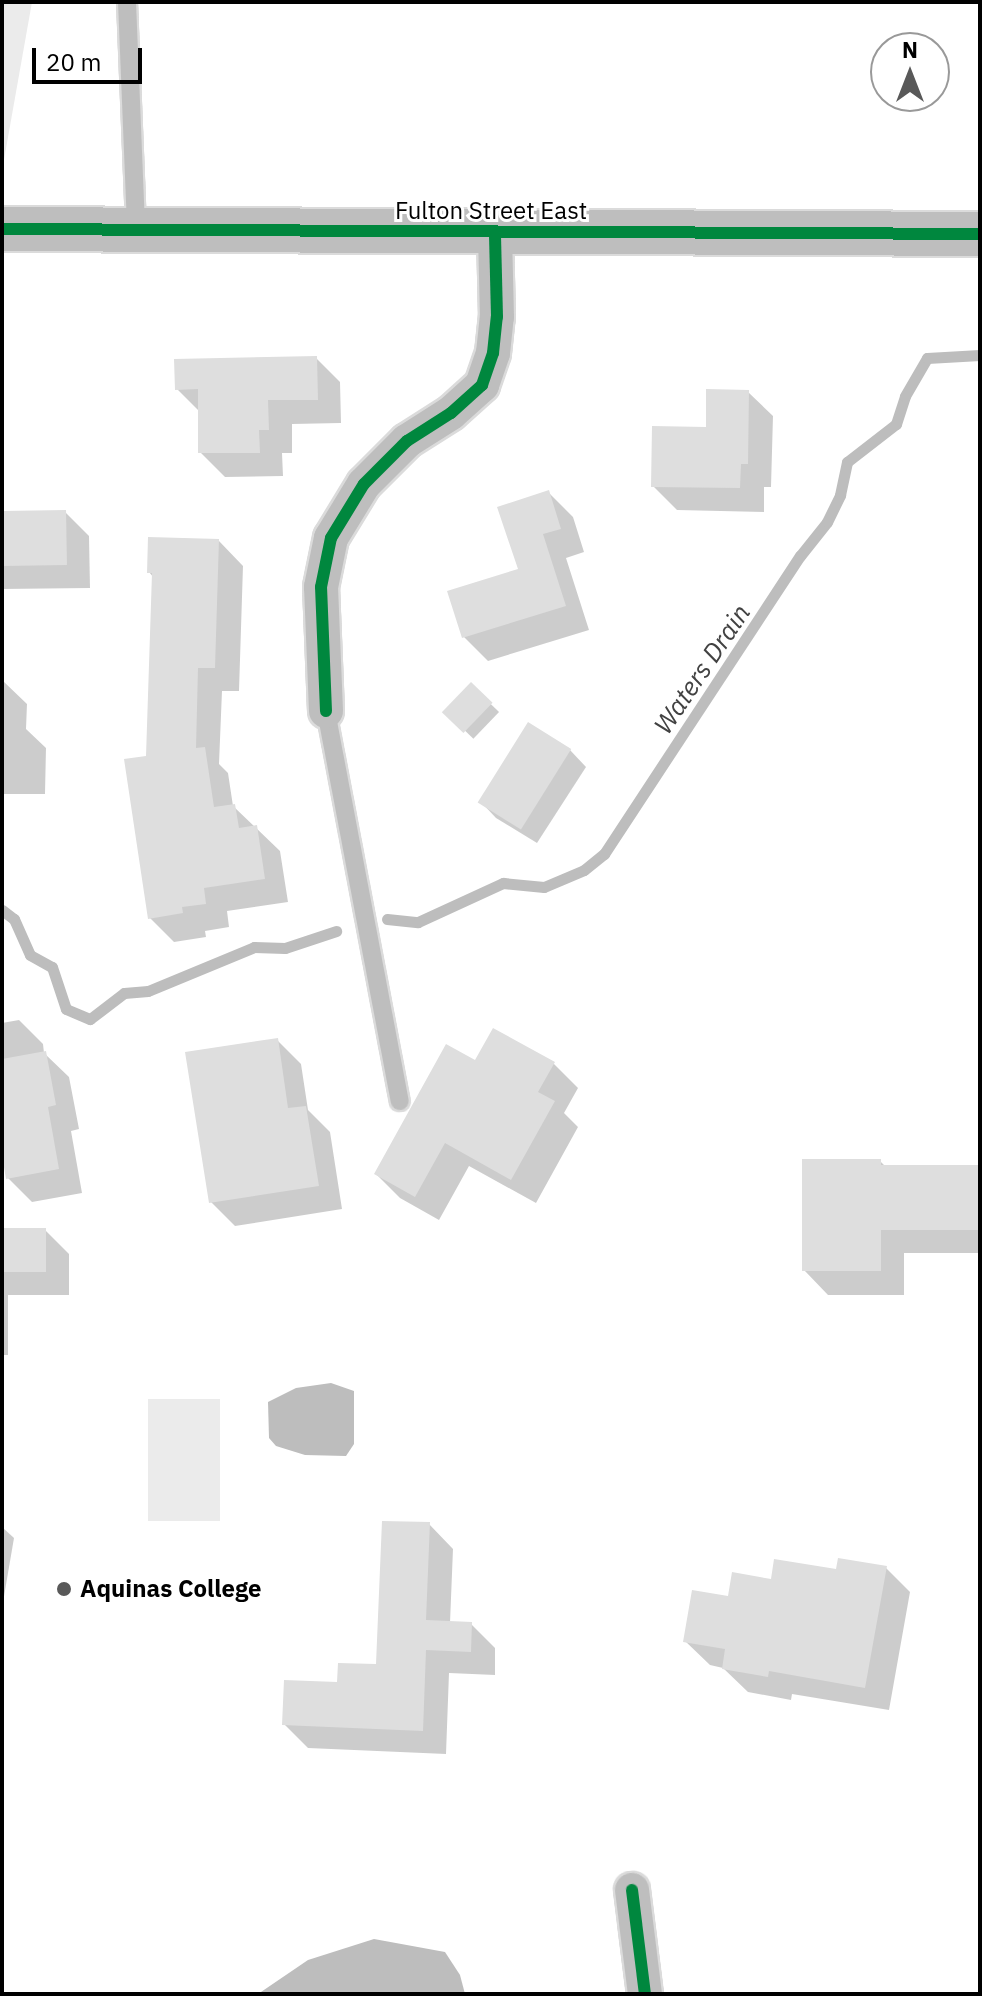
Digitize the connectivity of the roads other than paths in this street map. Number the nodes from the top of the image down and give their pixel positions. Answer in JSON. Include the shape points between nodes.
{"nodes":[{"id":1,"x":127,"y":2,"type":"edge"},
{"id":2,"x":2,"y":229,"type":"edge"},
{"id":3,"x":136,"y":229,"type":"junction"},
{"id":4,"x":495,"y":233,"type":"junction"},
{"id":5,"x":980,"y":234,"type":"edge"},
{"id":6,"x":326,"y":711,"type":"joint"},
{"id":7,"x":400,"y":1101,"type":"dead end"},
{"id":8,"x":632,"y":1890,"type":"dead end"},
{"id":9,"x":645,"y":1994,"type":"edge"}],
"edges":[{"from":1,"to":3,"type":"lane"},
{"from":2,"to":3,"type":"main road","name":"Fulton Street East"},
{"from":3,"to":4,"type":"main road","name":"Fulton Street East"},
{"from":4,"to":5,"type":"main road","name":"Fulton Street East"},
{"from":4,"to":6,"type":"street","via":[[497,317],[482,385],[407,441],[364,484],[331,538],[321,587]]},
{"from":6,"to":7,"type":"lane"},
{"from":8,"to":9,"type":"street"}]}
